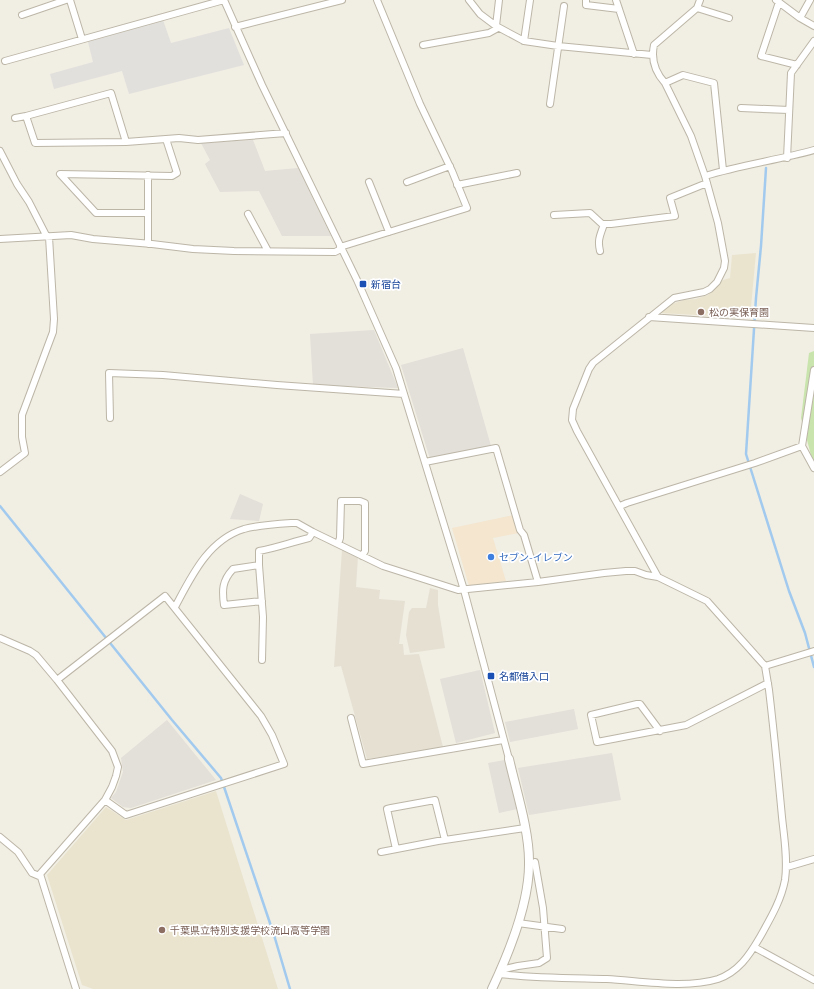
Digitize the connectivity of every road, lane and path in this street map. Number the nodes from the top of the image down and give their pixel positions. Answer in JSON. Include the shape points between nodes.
{"nodes":[{"id":1,"x":66,"y":0,"type":"edge"},
{"id":2,"x":70,"y":0,"type":"edge"},
{"id":3,"x":224,"y":0,"type":"edge"},
{"id":4,"x":342,"y":0,"type":"edge"},
{"id":5,"x":377,"y":0,"type":"edge"},
{"id":6,"x":469,"y":0,"type":"edge"},
{"id":7,"x":499,"y":0,"type":"edge"},
{"id":8,"x":530,"y":0,"type":"edge"},
{"id":9,"x":586,"y":0,"type":"edge"},
{"id":10,"x":616,"y":0,"type":"edge"},
{"id":11,"x":700,"y":0,"type":"edge"},
{"id":12,"x":810,"y":0,"type":"edge"},
{"id":13,"x":777,"y":1,"type":"edge"},
{"id":14,"x":564,"y":6,"type":"dead end"},
{"id":15,"x":697,"y":8,"type":"junction"},
{"id":16,"x":619,"y":9,"type":"junction"},
{"id":17,"x":22,"y":15,"type":"dead end"},
{"id":18,"x":729,"y":18,"type":"dead end"},
{"id":19,"x":800,"y":18,"type":"junction"},
{"id":20,"x":814,"y":26,"type":"edge"},
{"id":21,"x":235,"y":27,"type":"junction"},
{"id":22,"x":497,"y":27,"type":"junction"},
{"id":23,"x":82,"y":39,"type":"junction"},
{"id":24,"x":524,"y":41,"type":"junction"},
{"id":25,"x":814,"y":41,"type":"edge"},
{"id":26,"x":423,"y":45,"type":"dead end"},
{"id":27,"x":558,"y":46,"type":"junction"},
{"id":28,"x":634,"y":54,"type":"junction"},
{"id":29,"x":652,"y":55,"type":"junction"},
{"id":30,"x":5,"y":61,"type":"dead end"},
{"id":31,"x":797,"y":65,"type":"junction"},
{"id":32,"x":665,"y":83,"type":"junction"},
{"id":33,"x":550,"y":104,"type":"dead end"},
{"id":34,"x":740,"y":108,"type":"dead end"},
{"id":35,"x":789,"y":110,"type":"junction"},
{"id":36,"x":26,"y":116,"type":"junction"},
{"id":37,"x":15,"y":118,"type":"dead end"},
{"id":38,"x":286,"y":133,"type":"junction"},
{"id":39,"x":166,"y":139,"type":"junction"},
{"id":40,"x":126,"y":142,"type":"junction"},
{"id":41,"x":814,"y":150,"type":"edge"},
{"id":42,"x":0,"y":151,"type":"edge"},
{"id":43,"x":787,"y":158,"type":"junction"},
{"id":44,"x":450,"y":166,"type":"junction"},
{"id":45,"x":723,"y":170,"type":"junction"},
{"id":46,"x":517,"y":173,"type":"dead end"},
{"id":47,"x":148,"y":175,"type":"junction"},
{"id":48,"x":705,"y":176,"type":"junction"},
{"id":49,"x":369,"y":182,"type":"dead end"},
{"id":50,"x":407,"y":182,"type":"dead end"},
{"id":51,"x":707,"y":183,"type":"junction"},
{"id":52,"x":457,"y":185,"type":"junction"},
{"id":53,"x":148,"y":213,"type":"junction"},
{"id":54,"x":248,"y":214,"type":"dead end"},
{"id":55,"x":554,"y":215,"type":"dead end"},
{"id":56,"x":604,"y":224,"type":"junction"},
{"id":57,"x":389,"y":232,"type":"junction"},
{"id":58,"x":48,"y":237,"type":"junction"},
{"id":59,"x":0,"y":239,"type":"edge"},
{"id":60,"x":148,"y":244,"type":"junction"},
{"id":61,"x":340,"y":248,"type":"junction"},
{"id":62,"x":268,"y":251,"type":"junction"},
{"id":63,"x":600,"y":251,"type":"dead end"},
{"id":64,"x":649,"y":317,"type":"junction"},
{"id":65,"x":814,"y":328,"type":"edge"},
{"id":66,"x":814,"y":370,"type":"edge"},
{"id":67,"x":404,"y":394,"type":"junction"},
{"id":68,"x":110,"y":418,"type":"dead end"},
{"id":69,"x":802,"y":446,"type":"junction"},
{"id":70,"x":425,"y":462,"type":"junction"},
{"id":71,"x":814,"y":468,"type":"edge"},
{"id":72,"x":0,"y":472,"type":"edge"},
{"id":73,"x":620,"y":506,"type":"junction"},
{"id":74,"x":313,"y":532,"type":"junction"},
{"id":75,"x":338,"y":544,"type":"junction"},
{"id":76,"x":362,"y":556,"type":"junction"},
{"id":77,"x":259,"y":565,"type":"junction"},
{"id":78,"x":658,"y":576,"type":"junction"},
{"id":79,"x":538,"y":582,"type":"junction"},
{"id":80,"x":464,"y":590,"type":"junction"},
{"id":81,"x":262,"y":601,"type":"junction"},
{"id":82,"x":175,"y":607,"type":"junction"},
{"id":83,"x":0,"y":638,"type":"edge"},
{"id":84,"x":814,"y":651,"type":"edge"},
{"id":85,"x":262,"y":660,"type":"dead end"},
{"id":86,"x":765,"y":666,"type":"junction"},
{"id":87,"x":57,"y":680,"type":"junction"},
{"id":88,"x":768,"y":683,"type":"junction"},
{"id":89,"x":351,"y":718,"type":"dead end"},
{"id":90,"x":660,"y":731,"type":"junction"},
{"id":91,"x":503,"y":740,"type":"junction"},
{"id":92,"x":509,"y":759,"type":"joint"},
{"id":93,"x":105,"y":800,"type":"junction"},
{"id":94,"x":525,"y":828,"type":"junction"},
{"id":95,"x":0,"y":837,"type":"edge"},
{"id":96,"x":445,"y":840,"type":"junction"},
{"id":97,"x":396,"y":849,"type":"junction"},
{"id":98,"x":381,"y":852,"type":"dead end"},
{"id":99,"x":814,"y":859,"type":"edge"},
{"id":100,"x":535,"y":862,"type":"dead end"},
{"id":101,"x":787,"y":867,"type":"junction"},
{"id":102,"x":39,"y":876,"type":"junction"},
{"id":103,"x":518,"y":923,"type":"junction"},
{"id":104,"x":545,"y":927,"type":"junction"},
{"id":105,"x":562,"y":929,"type":"dead end"},
{"id":106,"x":754,"y":947,"type":"junction"},
{"id":107,"x":499,"y":972,"type":"junction"},
{"id":108,"x":814,"y":980,"type":"edge"},
{"id":109,"x":704,"y":986,"type":"edge"},
{"id":110,"x":76,"y":989,"type":"edge"},
{"id":111,"x":492,"y":989,"type":"edge"}],
"edges":[{"from":1,"to":17,"type":"street"},
{"from":2,"to":23,"type":"street"},
{"from":3,"to":21,"type":"street"},
{"from":3,"to":23,"type":"street"},
{"from":4,"to":21,"type":"street"},
{"from":5,"to":44,"type":"street","via":[[420,104]]},
{"from":6,"to":22,"type":"street","via":[[480,14]]},
{"from":7,"to":22,"type":"street"},
{"from":8,"to":24,"type":"street"},
{"from":9,"to":16,"type":"street","via":[[586,5]]},
{"from":10,"to":16,"type":"street"},
{"from":11,"to":15,"type":"street"},
{"from":12,"to":19,"type":"street"},
{"from":13,"to":19,"type":"street"},
{"from":13,"to":31,"type":"street","via":[[761,56]]},
{"from":14,"to":27,"type":"street"},
{"from":15,"to":18,"type":"street"},
{"from":15,"to":29,"type":"street","via":[[654,45]]},
{"from":16,"to":28,"type":"street"},
{"from":19,"to":20,"type":"street"},
{"from":21,"to":38,"type":"street"},
{"from":22,"to":24,"type":"street"},
{"from":22,"to":26,"type":"street","via":[[489,33]]},
{"from":23,"to":30,"type":"street"},
{"from":24,"to":27,"type":"street"},
{"from":25,"to":31,"type":"street"},
{"from":27,"to":28,"type":"street"},
{"from":27,"to":33,"type":"street"},
{"from":28,"to":29,"type":"street"},
{"from":29,"to":32,"type":"street","via":[[653,63]]},
{"from":31,"to":35,"type":"street","via":[[791,73]]},
{"from":32,"to":45,"type":"street","via":[[683,75],[714,83]]},
{"from":32,"to":48,"type":"street","via":[[691,136]]},
{"from":34,"to":35,"type":"street"},
{"from":35,"to":43,"type":"street"},
{"from":36,"to":37,"type":"street"},
{"from":36,"to":40,"type":"street","via":[[35,144]]},
{"from":36,"to":40,"type":"street","via":[[111,92]]},
{"from":38,"to":39,"type":"street","via":[[198,140]]},
{"from":38,"to":61,"type":"street"},
{"from":39,"to":40,"type":"street"},
{"from":39,"to":47,"type":"street","via":[[177,173],[172,176]]},
{"from":41,"to":43,"type":"street"},
{"from":42,"to":58,"type":"street"},
{"from":43,"to":45,"type":"street"},
{"from":44,"to":50,"type":"street"},
{"from":44,"to":52,"type":"street"},
{"from":45,"to":48,"type":"street"},
{"from":46,"to":52,"type":"street"},
{"from":47,"to":53,"type":"street"},
{"from":47,"to":53,"type":"street","via":[[60,174],[96,213]]},
{"from":48,"to":51,"type":"street"},
{"from":49,"to":57,"type":"street"},
{"from":51,"to":56,"type":"street","via":[[670,198],[675,216]]},
{"from":51,"to":64,"type":"street","via":[[718,223],[724,268],[710,289],[674,298]]},
{"from":52,"to":57,"type":"street","via":[[467,208]]},
{"from":53,"to":60,"type":"street"},
{"from":54,"to":62,"type":"street"},
{"from":55,"to":56,"type":"street","via":[[590,213]]},
{"from":56,"to":63,"type":"street","via":[[599,236]]},
{"from":57,"to":61,"type":"street"},
{"from":58,"to":59,"type":"street"},
{"from":58,"to":60,"type":"street","via":[[71,235]]},
{"from":58,"to":72,"type":"street","via":[[53,332],[22,415],[25,453]]},
{"from":60,"to":62,"type":"street","via":[[234,252]]},
{"from":61,"to":62,"type":"street","via":[[335,252]]},
{"from":61,"to":67,"type":"street","via":[[384,340]]},
{"from":64,"to":65,"type":"street"},
{"from":64,"to":73,"type":"street","via":[[593,363],[573,409],[573,424]]},
{"from":66,"to":69,"type":"street"},
{"from":67,"to":68,"type":"street","via":[[109,373]]},
{"from":67,"to":70,"type":"street"},
{"from":69,"to":71,"type":"street"},
{"from":69,"to":73,"type":"street"},
{"from":70,"to":79,"type":"street","via":[[496,448]]},
{"from":70,"to":80,"type":"street"},
{"from":73,"to":78,"type":"street"},
{"from":74,"to":75,"type":"street"},
{"from":74,"to":77,"type":"street","via":[[309,538],[290,542],[275,549],[259,551]]},
{"from":74,"to":82,"type":"street","via":[[292,523],[254,527],[230,535],[202,560]]},
{"from":75,"to":76,"type":"street"},
{"from":75,"to":76,"type":"street","via":[[341,501],[365,503],[365,551]]},
{"from":76,"to":80,"type":"street","via":[[402,574]]},
{"from":77,"to":81,"type":"street"},
{"from":77,"to":81,"type":"street","via":[[233,569],[226,577],[222,592],[224,605]]},
{"from":78,"to":79,"type":"street","via":[[626,571]]},
{"from":78,"to":86,"type":"street","via":[[707,601]]},
{"from":79,"to":80,"type":"street"},
{"from":80,"to":91,"type":"street"},
{"from":81,"to":85,"type":"street"},
{"from":82,"to":87,"type":"street","via":[[165,596]]},
{"from":82,"to":93,"type":"street","via":[[262,716],[284,764],[126,815]]},
{"from":83,"to":87,"type":"street","via":[[36,655]]},
{"from":84,"to":86,"type":"street"},
{"from":86,"to":88,"type":"street"},
{"from":87,"to":93,"type":"street","via":[[115,758],[118,766],[116,776]]},
{"from":88,"to":90,"type":"street","via":[[686,725]]},
{"from":88,"to":101,"type":"street"},
{"from":89,"to":91,"type":"street","via":[[363,764]]},
{"from":90,"to":90,"type":"street","via":[[597,742],[591,715],[640,704]]},
{"from":91,"to":92,"type":"street"},
{"from":92,"to":94,"type":"street"},
{"from":93,"to":102,"type":"street"},
{"from":94,"to":96,"type":"street"},
{"from":94,"to":103,"type":"street","via":[[530,862]]},
{"from":95,"to":102,"type":"street","via":[[18,852],[32,873]]},
{"from":96,"to":97,"type":"street"},
{"from":96,"to":97,"type":"street","via":[[435,800],[391,808],[387,809]]},
{"from":97,"to":98,"type":"street"},
{"from":99,"to":101,"type":"street"},
{"from":100,"to":104,"type":"street"},
{"from":101,"to":106,"type":"street","via":[[777,905]]},
{"from":102,"to":110,"type":"street"},
{"from":103,"to":104,"type":"street"},
{"from":103,"to":107,"type":"street"},
{"from":104,"to":105,"type":"street"},
{"from":104,"to":107,"type":"street","via":[[547,958],[539,963]]},
{"from":106,"to":108,"type":"street"},
{"from":106,"to":109,"type":"street","via":[[731,973]]},
{"from":107,"to":109,"type":"street","via":[[540,978],[608,979]]},
{"from":107,"to":111,"type":"street"}]}
